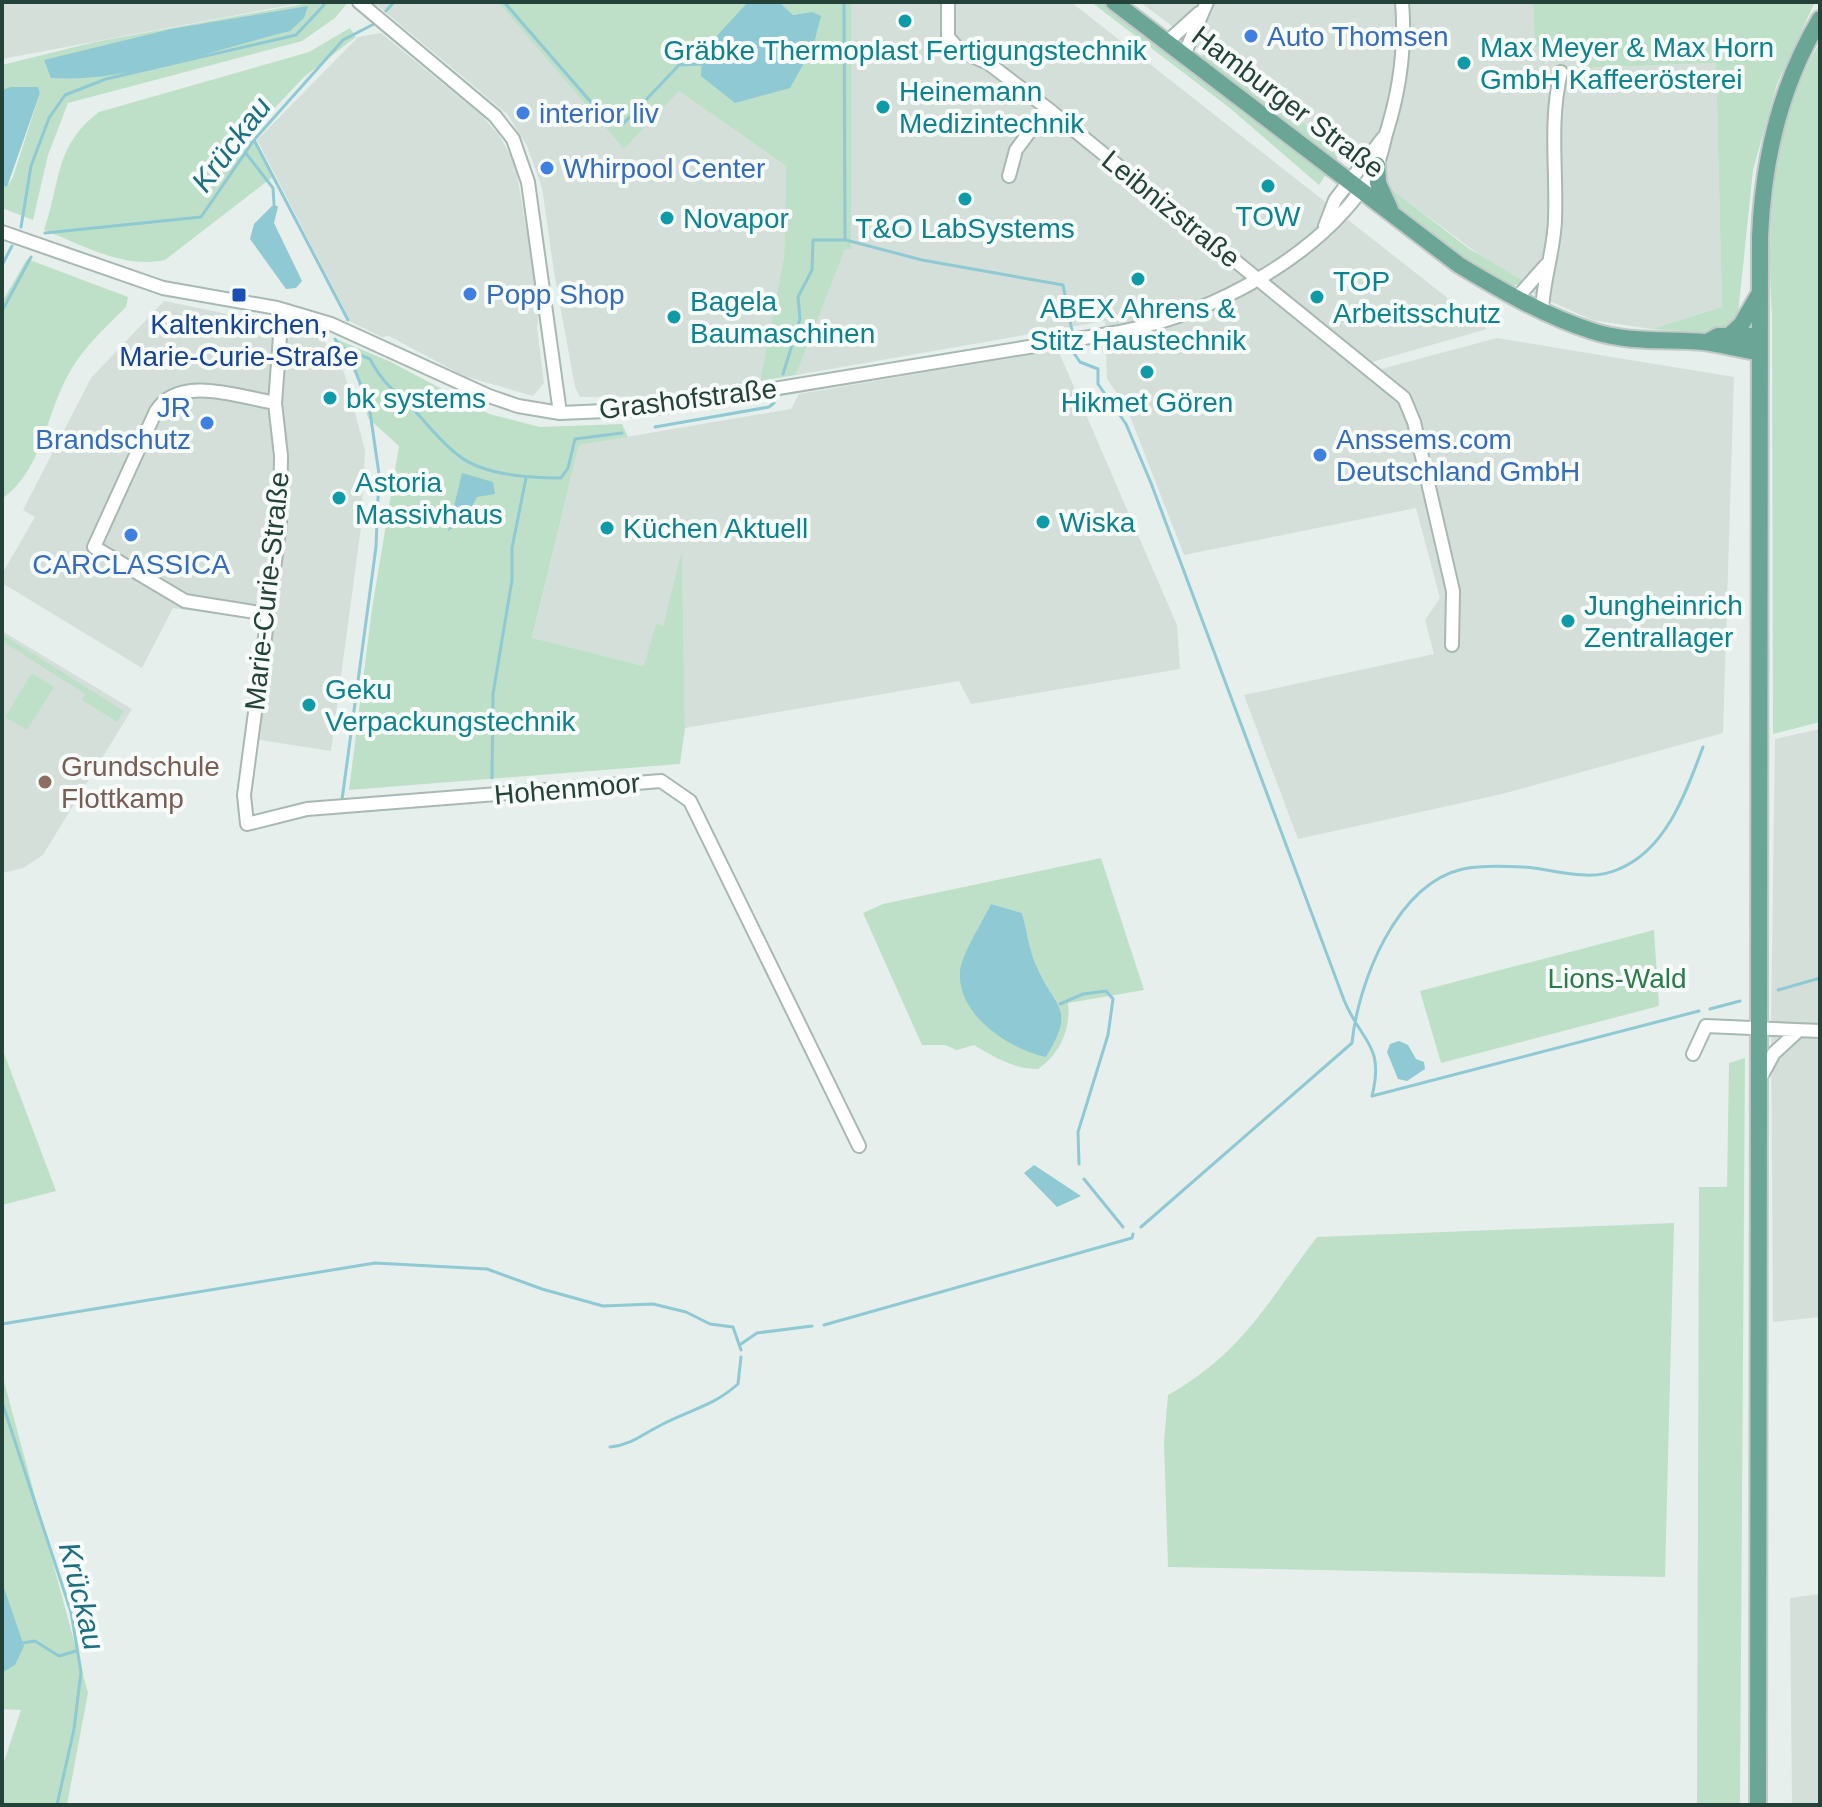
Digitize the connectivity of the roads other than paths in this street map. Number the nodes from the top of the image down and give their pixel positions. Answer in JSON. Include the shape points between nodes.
{"nodes":[{"id":1,"x":359,"y":2,"type":"edge"},
{"id":2,"x":948,"y":2,"type":"edge"},
{"id":3,"x":1114,"y":2,"type":"edge"},
{"id":4,"x":1402,"y":2,"type":"edge"},
{"id":5,"x":1205,"y":5,"type":"edge"},
{"id":6,"x":1820,"y":19,"type":"edge"},
{"id":7,"x":1167,"y":42,"type":"junction"},
{"id":8,"x":1184,"y":55,"type":"junction"},
{"id":9,"x":1561,"y":72,"type":"dead end"},
{"id":10,"x":1047,"y":108,"type":"junction"},
{"id":11,"x":1385,"y":136,"type":"junction"},
{"id":12,"x":1377,"y":165,"type":"junction"},
{"id":13,"x":1009,"y":176,"type":"dead end"},
{"id":14,"x":1355,"y":185,"type":"junction"},
{"id":15,"x":1393,"y":214,"type":"junction"},
{"id":16,"x":2,"y":232,"type":"edge"},
{"id":17,"x":1546,"y":265,"type":"junction"},
{"id":18,"x":1258,"y":280,"type":"junction"},
{"id":19,"x":1758,"y":294,"type":"junction"},
{"id":20,"x":1516,"y":299,"type":"junction"},
{"id":21,"x":282,"y":310,"type":"junction"},
{"id":22,"x":1542,"y":311,"type":"junction"},
{"id":23,"x":1730,"y":335,"type":"junction"},
{"id":24,"x":1707,"y":342,"type":"junction"},
{"id":25,"x":1758,"y":344,"type":"junction"},
{"id":26,"x":275,"y":403,"type":"junction"},
{"id":27,"x":560,"y":413,"type":"junction"},
{"id":28,"x":267,"y":614,"type":"junction"},
{"id":29,"x":1452,"y":645,"type":"dead end"},
{"id":30,"x":247,"y":824,"type":"joint"},
{"id":31,"x":1758,"y":1029,"type":"junction"},
{"id":32,"x":1798,"y":1031,"type":"junction"},
{"id":33,"x":1820,"y":1031,"type":"edge"},
{"id":34,"x":1693,"y":1054,"type":"dead end"},
{"id":35,"x":1758,"y":1083,"type":"junction"},
{"id":36,"x":859,"y":1146,"type":"dead end"},
{"id":37,"x":1758,"y":1805,"type":"edge"}],
"edges":[{"from":1,"to":27,"type":"street","via":[[495,116],[513,139],[528,182]]},
{"from":2,"to":10,"type":"street","name":"Leibnizstraße","via":[[948,37],[960,51],[988,63]]},
{"from":3,"to":7,"type":"main road","name":"Hamburger Straße"},
{"from":4,"to":11,"type":"street","via":[[1403,61]]},
{"from":5,"to":7,"type":"street"},
{"from":5,"to":8,"type":"street"},
{"from":6,"to":19,"type":"main road","via":[[1787,87],[1771,140],[1761,198]]},
{"from":7,"to":8,"type":"main road","name":"Hamburger Straße"},
{"from":8,"to":14,"type":"main road","name":"Hamburger Straße"},
{"from":9,"to":17,"type":"street","via":[[1554,104],[1555,221]]},
{"from":10,"to":13,"type":"street","via":[[1016,150]]},
{"from":10,"to":18,"type":"street","name":"Leibnizstraße"},
{"from":11,"to":12,"type":"street"},
{"from":11,"to":14,"type":"street"},
{"from":12,"to":14,"type":"street"},
{"from":12,"to":15,"type":"main road","name":"Hamburger Straße","via":[[1378,183]]},
{"from":14,"to":15,"type":"main road","name":"Hamburger Straße"},
{"from":14,"to":18,"type":"street","name":"Grashofstraße","via":[[1335,200],[1324,228]]},
{"from":15,"to":20,"type":"main road","name":"Hamburger Straße","via":[[1459,265]]},
{"from":16,"to":21,"type":"street","name":"Grashofstraße","via":[[163,288]]},
{"from":17,"to":20,"type":"street"},
{"from":17,"to":22,"type":"street"},
{"from":18,"to":27,"type":"street","name":"Grashofstraße","via":[[1182,317],[1120,332],[651,409]]},
{"from":18,"to":29,"type":"street","name":"Leibnizstraße","via":[[1404,398],[1453,591]]},
{"from":19,"to":23,"type":"main road"},
{"from":19,"to":25,"type":"main road"},
{"from":20,"to":22,"type":"main road","name":"Hamburger Straße"},
{"from":21,"to":26,"type":"street","name":"Marie-Curie-Straße"},
{"from":21,"to":27,"type":"street","name":"Grashofstraße","via":[[331,324],[489,396]]},
{"from":22,"to":24,"type":"main road","name":"Hamburger Straße","via":[[1595,332]]},
{"from":23,"to":24,"type":"main road","name":"Hamburger Straße"},
{"from":23,"to":25,"type":"main road","name":"Hamburger Straße"},
{"from":24,"to":25,"type":"main road","name":"Hamburger Straße","via":[[1727,349]]},
{"from":25,"to":31,"type":"main road"},
{"from":26,"to":28,"type":"street","name":"Marie-Curie-Straße","via":[[283,492]]},
{"from":26,"to":28,"type":"street","via":[[193,390],[169,396],[156,411],[94,547],[185,601]]},
{"from":28,"to":30,"type":"street","name":"Marie-Curie-Straße","via":[[244,795]]},
{"from":30,"to":36,"type":"street","name":"Hohenmoor","via":[[307,809],[670,784],[690,801]]},
{"from":31,"to":32,"type":"street"},
{"from":31,"to":34,"type":"street","via":[[1706,1026]]},
{"from":31,"to":35,"type":"main road"},
{"from":32,"to":33,"type":"street"},
{"from":32,"to":35,"type":"street","via":[[1774,1053]]},
{"from":35,"to":37,"type":"main road"}]}
